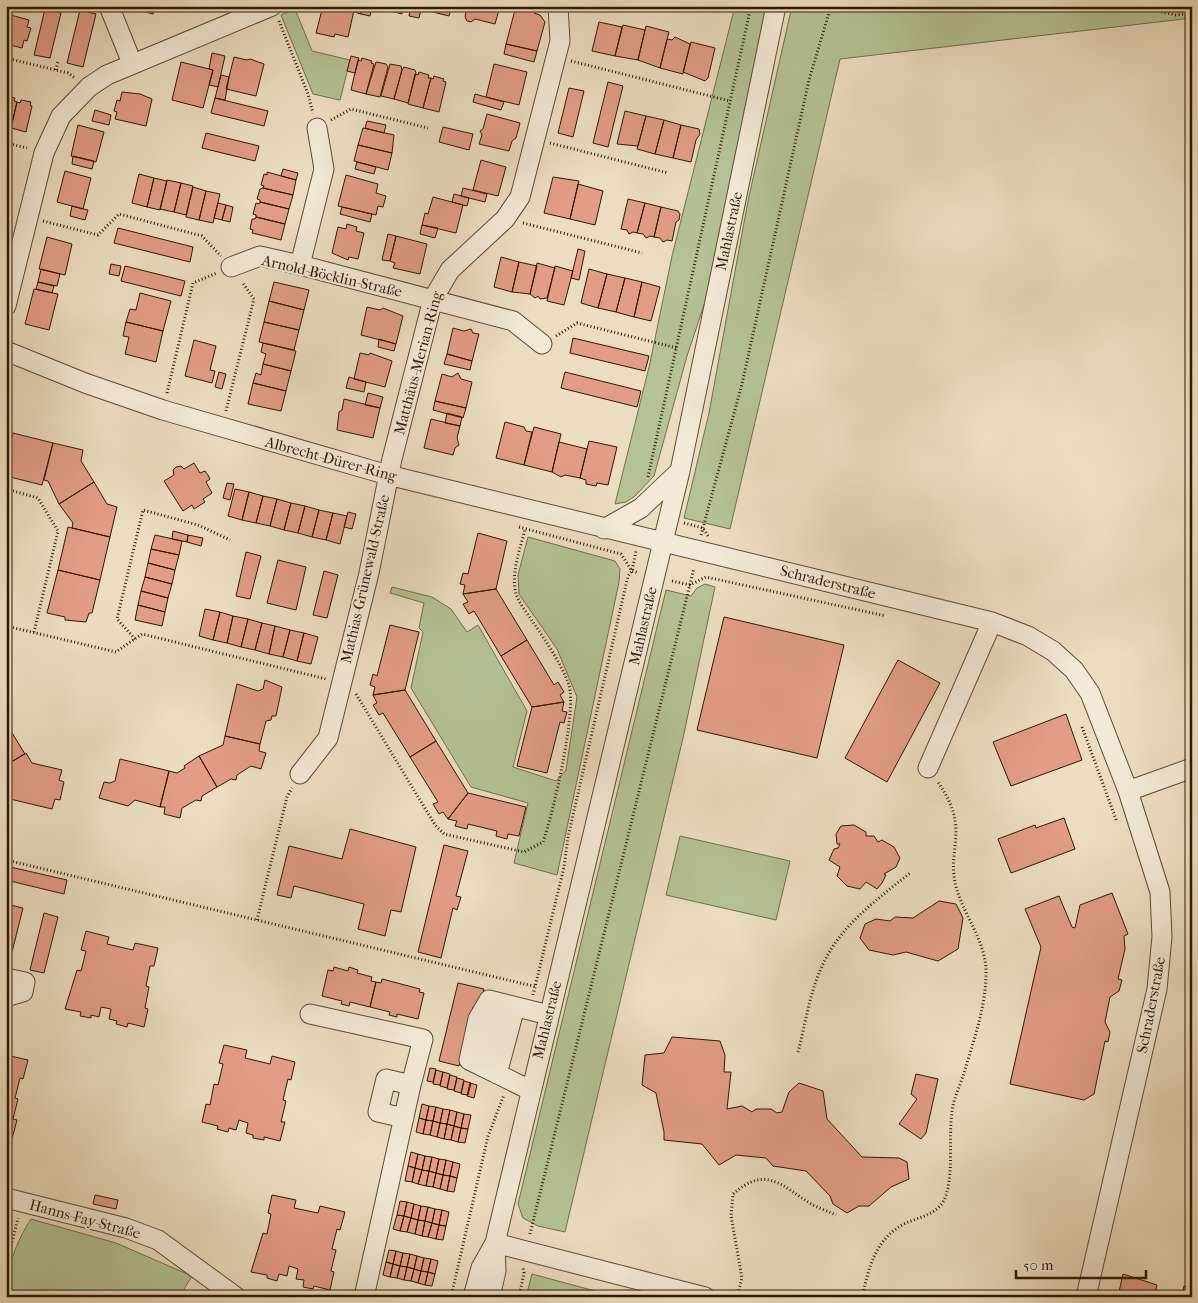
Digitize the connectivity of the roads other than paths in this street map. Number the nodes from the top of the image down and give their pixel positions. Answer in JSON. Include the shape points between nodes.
{"nodes":[{"id":1,"x":109,"y":6,"type":"edge"},
{"id":2,"x":776,"y":6,"type":"edge"},
{"id":3,"x":561,"y":7,"type":"edge"},
{"id":4,"x":275,"y":11,"type":"edge"},
{"id":5,"x":132,"y":63,"type":"junction"},
{"id":6,"x":317,"y":128,"type":"road end"},
{"id":7,"x":300,"y":265,"type":"junction"},
{"id":8,"x":232,"y":267,"type":"road end"},
{"id":9,"x":433,"y":299,"type":"junction"},
{"id":10,"x":6,"y":306,"type":"edge"},
{"id":11,"x":542,"y":344,"type":"road end"},
{"id":12,"x":6,"y":351,"type":"edge"},
{"id":13,"x":680,"y":471,"type":"junction"},
{"id":14,"x":388,"y":475,"type":"junction"},
{"id":15,"x":604,"y":529,"type":"junction"},
{"id":16,"x":662,"y":543,"type":"junction"},
{"id":17,"x":992,"y":622,"type":"junction"},
{"id":18,"x":928,"y":768,"type":"road end"},
{"id":19,"x":1192,"y":768,"type":"edge"},
{"id":20,"x":300,"y":774,"type":"road end"},
{"id":21,"x":1128,"y":791,"type":"junction"},
{"id":22,"x":6,"y":978,"type":"edge"},
{"id":23,"x":6,"y":997,"type":"edge"},
{"id":24,"x":515,"y":1007,"type":"junction"},
{"id":25,"x":310,"y":1014,"type":"dead end"},
{"id":26,"x":549,"y":1015,"type":"junction"},
{"id":27,"x":497,"y":1074,"type":"junction"},
{"id":28,"x":411,"y":1085,"type":"junction"},
{"id":29,"x":530,"y":1090,"type":"junction"},
{"id":30,"x":404,"y":1118,"type":"junction"},
{"id":31,"x":14,"y":1200,"type":"edge"},
{"id":32,"x":495,"y":1244,"type":"junction"},
{"id":33,"x":236,"y":1297,"type":"edge"},
{"id":34,"x":364,"y":1297,"type":"edge"},
{"id":35,"x":473,"y":1297,"type":"edge"},
{"id":36,"x":490,"y":1297,"type":"edge"},
{"id":37,"x":705,"y":1297,"type":"edge"},
{"id":38,"x":1086,"y":1297,"type":"edge"}],
"edges":[{"from":1,"to":5,"type":"street"},
{"from":2,"to":13,"type":"street","name":"Mahlastraße"},
{"from":3,"to":9,"type":"street","name":"Matthäus-Merian-Ring","via":[[560,41],[520,197],[505,219],[450,270]]},
{"from":4,"to":5,"type":"street"},
{"from":5,"to":10,"type":"street","via":[[89,87],[61,116],[44,153]]},
{"from":6,"to":7,"type":"street","via":[[324,169]]},
{"from":7,"to":8,"type":"street","name":"Arnold-Böcklin-Straße","via":[[260,256]]},
{"from":7,"to":9,"type":"street","name":"Arnold-Böcklin-Straße"},
{"from":9,"to":11,"type":"street","name":"Arnold-Böcklin-Straße","via":[[513,321]]},
{"from":9,"to":14,"type":"street","name":"Matthäus-Merian-Ring"},
{"from":12,"to":14,"type":"street","name":"Albrecht-Dürer-Ring","via":[[163,410]]},
{"from":13,"to":15,"type":"street","via":[[641,508]]},
{"from":13,"to":16,"type":"street","name":"Mahlastraße"},
{"from":14,"to":15,"type":"street","name":"Albrecht-Dürer-Ring"},
{"from":14,"to":20,"type":"street","name":"Mathias-Grünewald-Straße","via":[[369,573],[328,738]]},
{"from":15,"to":16,"type":"street","name":"Albrecht-Dürer-Ring"},
{"from":16,"to":17,"type":"street","name":"Schraderstraße"},
{"from":16,"to":26,"type":"street","name":"Mahlastraße"},
{"from":17,"to":18,"type":"street"},
{"from":17,"to":21,"type":"street","name":"Schraderstraße","via":[[1028,636],[1074,670],[1090,693]]},
{"from":19,"to":21,"type":"street"},
{"from":21,"to":38,"type":"street","name":"Schraderstraße","via":[[1160,892],[1162,938],[1157,988]]},
{"from":22,"to":23,"type":"street","via":[[25,982],[24,992]]},
{"from":24,"to":26,"type":"street"},
{"from":24,"to":27,"type":"street"},
{"from":24,"to":27,"type":"street","via":[[488,1000],[478,1019],[469,1060]]},
{"from":25,"to":28,"type":"street","via":[[423,1039]]},
{"from":26,"to":29,"type":"street","name":"Mahlastraße"},
{"from":27,"to":29,"type":"street"},
{"from":28,"to":30,"type":"street"},
{"from":28,"to":30,"type":"street","via":[[386,1079],[378,1112]]},
{"from":29,"to":32,"type":"street","name":"Mahlastraße"},
{"from":30,"to":34,"type":"street"},
{"from":31,"to":33,"type":"street","name":"Hanns-Fay-Straße","via":[[126,1228],[158,1240]]},
{"from":32,"to":35,"type":"street","name":"Mahlastraße","via":[[481,1268]]},
{"from":32,"to":36,"type":"street","name":"Mahlastraße","via":[[496,1271]]},
{"from":32,"to":37,"type":"street"}]}
